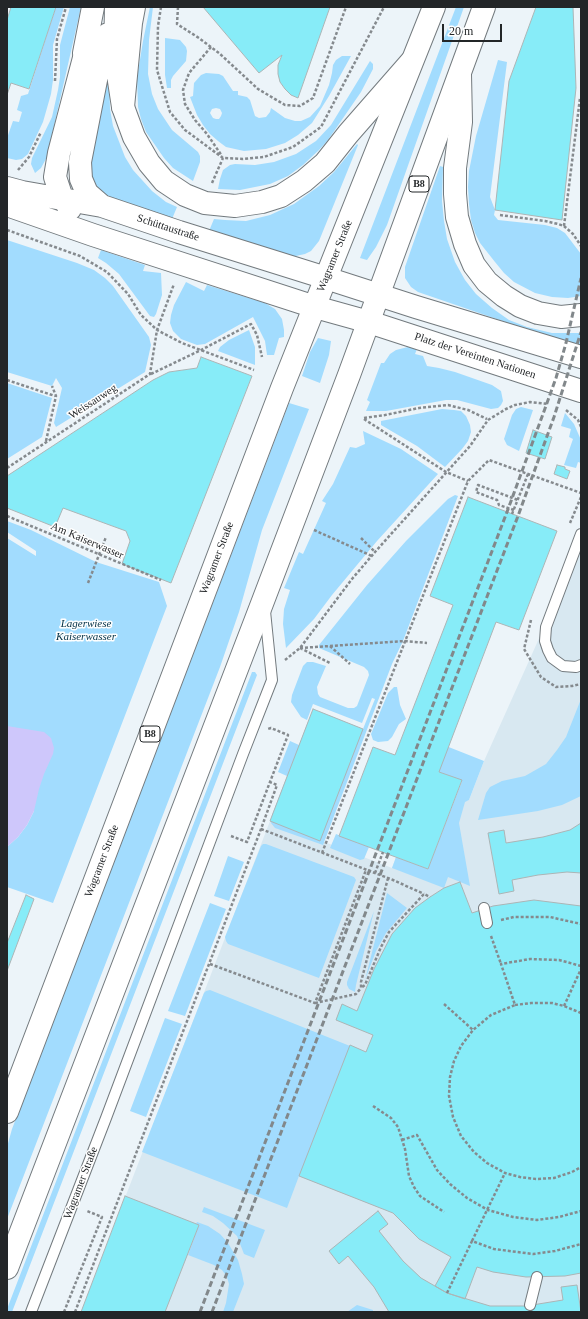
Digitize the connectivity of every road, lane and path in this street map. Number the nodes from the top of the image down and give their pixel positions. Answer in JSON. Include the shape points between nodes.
{"nodes":[{"id":1,"x":66,"y":7,"type":"edge"},
{"id":2,"x":93,"y":7,"type":"edge"},
{"id":3,"x":98,"y":7,"type":"edge"},
{"id":4,"x":116,"y":7,"type":"edge"},
{"id":5,"x":134,"y":7,"type":"edge"},
{"id":6,"x":161,"y":7,"type":"edge"},
{"id":7,"x":178,"y":7,"type":"edge"},
{"id":8,"x":346,"y":7,"type":"edge"},
{"id":9,"x":384,"y":7,"type":"edge"},
{"id":10,"x":434,"y":7,"type":"edge"},
{"id":11,"x":484,"y":7,"type":"edge"},
{"id":12,"x":211,"y":47,"type":"junction"},
{"id":13,"x":84,"y":53,"type":"junction"},
{"id":14,"x":413,"y":59,"type":"junction"},
{"id":15,"x":460,"y":74,"type":"junction"},
{"id":16,"x":54,"y":83,"type":"dead end"},
{"id":17,"x":580,"y":98,"type":"dead end"},
{"id":18,"x":123,"y":106,"type":"junction"},
{"id":19,"x":42,"y":130,"type":"dead end"},
{"id":20,"x":59,"y":153,"type":"junction"},
{"id":21,"x":223,"y":158,"type":"junction"},
{"id":22,"x":80,"y":162,"type":"junction"},
{"id":23,"x":210,"y":186,"type":"dead end"},
{"id":24,"x":14,"y":193,"type":"edge"},
{"id":25,"x":58,"y":196,"type":"junction"},
{"id":26,"x":102,"y":206,"type":"junction"},
{"id":27,"x":500,"y":215,"type":"dead end"},
{"id":28,"x":564,"y":226,"type":"junction"},
{"id":29,"x":7,"y":230,"type":"edge"},
{"id":30,"x":93,"y":235,"type":"junction"},
{"id":31,"x":581,"y":246,"type":"edge"},
{"id":32,"x":176,"y":278,"type":"dead end"},
{"id":33,"x":326,"y":278,"type":"junction"},
{"id":34,"x":379,"y":295,"type":"junction"},
{"id":35,"x":315,"y":307,"type":"junction"},
{"id":36,"x":581,"y":316,"type":"edge"},
{"id":37,"x":369,"y":322,"type":"junction"},
{"id":38,"x":157,"y":330,"type":"junction"},
{"id":39,"x":201,"y":350,"type":"junction"},
{"id":40,"x":262,"y":357,"type":"dead end"},
{"id":41,"x":581,"y":357,"type":"edge"},
{"id":42,"x":254,"y":370,"type":"dead end"},
{"id":43,"x":150,"y":374,"type":"junction"},
{"id":44,"x":7,"y":380,"type":"edge"},
{"id":45,"x":52,"y":386,"type":"dead end"},
{"id":46,"x":581,"y":391,"type":"edge"},
{"id":47,"x":56,"y":396,"type":"junction"},
{"id":48,"x":554,"y":405,"type":"dead end"},
{"id":49,"x":561,"y":408,"type":"dead end"},
{"id":50,"x":488,"y":420,"type":"junction"},
{"id":51,"x":581,"y":427,"type":"edge"},
{"id":52,"x":46,"y":442,"type":"junction"},
{"id":53,"x":7,"y":468,"type":"edge"},
{"id":54,"x":446,"y":472,"type":"junction"},
{"id":55,"x":528,"y":474,"type":"junction"},
{"id":56,"x":468,"y":481,"type":"junction"},
{"id":57,"x":581,"y":493,"type":"edge"},
{"id":58,"x":518,"y":500,"type":"junction"},
{"id":59,"x":579,"y":503,"type":"dead end"},
{"id":60,"x":581,"y":506,"type":"edge"},
{"id":61,"x":514,"y":510,"type":"junction"},
{"id":62,"x":512,"y":514,"type":"dead end"},
{"id":63,"x":7,"y":516,"type":"edge"},
{"id":64,"x":314,"y":530,"type":"dead end"},
{"id":65,"x":581,"y":534,"type":"edge"},
{"id":66,"x":106,"y":537,"type":"dead end"},
{"id":67,"x":361,"y":538,"type":"dead end"},
{"id":68,"x":375,"y":552,"type":"junction"},
{"id":69,"x":99,"y":555,"type":"junction"},
{"id":70,"x":372,"y":556,"type":"junction"},
{"id":71,"x":161,"y":580,"type":"dead end"},
{"id":72,"x":88,"y":583,"type":"dead end"},
{"id":73,"x":264,"y":601,"type":"junction"},
{"id":74,"x":405,"y":641,"type":"junction"},
{"id":75,"x":427,"y":643,"type":"dead end"},
{"id":76,"x":330,"y":646,"type":"junction"},
{"id":77,"x":300,"y":648,"type":"junction"},
{"id":78,"x":282,"y":662,"type":"dead end"},
{"id":79,"x":330,"y":663,"type":"dead end"},
{"id":80,"x":350,"y":664,"type":"dead end"},
{"id":81,"x":581,"y":665,"type":"edge"},
{"id":82,"x":267,"y":730,"type":"dead end"},
{"id":83,"x":270,"y":782,"type":"junction"},
{"id":84,"x":261,"y":829,"type":"junction"},
{"id":85,"x":231,"y":836,"type":"dead end"},
{"id":86,"x":383,"y":852,"type":"dead end"},
{"id":87,"x":322,"y":853,"type":"junction"},
{"id":88,"x":366,"y":870,"type":"junction"},
{"id":89,"x":375,"y":873,"type":"junction"},
{"id":90,"x":388,"y":878,"type":"junction"},
{"id":91,"x":424,"y":894,"type":"junction"},
{"id":92,"x":430,"y":897,"type":"dead end"},
{"id":93,"x":484,"y":908,"type":"dead end"},
{"id":94,"x":487,"y":923,"type":"junction"},
{"id":95,"x":581,"y":924,"type":"edge"},
{"id":96,"x":210,"y":964,"type":"junction"},
{"id":97,"x":501,"y":964,"type":"junction"},
{"id":98,"x":581,"y":968,"type":"edge"},
{"id":99,"x":361,"y":988,"type":"junction"},
{"id":100,"x":315,"y":1003,"type":"junction"},
{"id":101,"x":444,"y":1004,"type":"dead end"},
{"id":102,"x":515,"y":1005,"type":"junction"},
{"id":103,"x":564,"y":1006,"type":"junction"},
{"id":104,"x":581,"y":1013,"type":"edge"},
{"id":105,"x":473,"y":1030,"type":"junction"},
{"id":106,"x":373,"y":1106,"type":"dead end"},
{"id":107,"x":7,"y":1112,"type":"edge"},
{"id":108,"x":402,"y":1140,"type":"junction"},
{"id":109,"x":581,"y":1167,"type":"edge"},
{"id":110,"x":505,"y":1173,"type":"junction"},
{"id":111,"x":488,"y":1210,"type":"junction"},
{"id":112,"x":87,"y":1211,"type":"dead end"},
{"id":113,"x":581,"y":1211,"type":"edge"},
{"id":114,"x":444,"y":1212,"type":"dead end"},
{"id":115,"x":472,"y":1241,"type":"junction"},
{"id":116,"x":581,"y":1244,"type":"edge"},
{"id":117,"x":7,"y":1268,"type":"edge"},
{"id":118,"x":537,"y":1276,"type":"dead end"},
{"id":119,"x":447,"y":1294,"type":"dead end"},
{"id":120,"x":530,"y":1305,"type":"dead end"},
{"id":121,"x":31,"y":1312,"type":"edge"},
{"id":122,"x":64,"y":1312,"type":"edge"},
{"id":123,"x":76,"y":1312,"type":"edge"}],
"edges":[{"from":1,"to":16,"type":"path","via":[[56,39]]},
{"from":2,"to":13,"type":"main road"},
{"from":3,"to":13,"type":"main road"},
{"from":4,"to":18,"type":"main road","via":[[114,55]]},
{"from":4,"to":22,"type":"main road","via":[[96,75]]},
{"from":5,"to":18,"type":"main road"},
{"from":6,"to":21,"type":"path","via":[[157,70],[170,112],[185,130]]},
{"from":7,"to":12,"type":"path","via":[[177,24]]},
{"from":8,"to":12,"type":"path","via":[[313,98],[300,106],[285,105],[258,89]]},
{"from":9,"to":21,"type":"path","via":[[322,127],[293,147],[264,157]]},
{"from":10,"to":14,"type":"main road","name":"Wagramer Straße","number":"B8"},
{"from":11,"to":15,"type":"main road","name":"Wagramer Straße","number":"B8"},
{"from":12,"to":21,"type":"path","via":[[189,73],[183,90],[185,104]]},
{"from":13,"to":20,"type":"main road"},
{"from":14,"to":18,"type":"main road","via":[[325,163],[281,196],[262,202],[235,206],[205,203],[184,195],[164,181],[149,163],[134,137]]},
{"from":14,"to":33,"type":"main road","name":"Wagramer Straße","number":"B8"},
{"from":15,"to":34,"type":"main road","name":"Wagramer Straße","number":"B8"},
{"from":15,"to":36,"type":"main road","via":[[461,122],[455,168],[455,194],[465,244],[474,265],[487,282],[520,306],[561,317]]},
{"from":17,"to":28,"type":"path"},
{"from":19,"to":24,"type":"path","via":[[29,157],[18,169]]},
{"from":20,"to":24,"type":"main road","via":[[50,174],[41,184]]},
{"from":20,"to":25,"type":"main road","via":[[55,177]]},
{"from":21,"to":23,"type":"path"},
{"from":22,"to":25,"type":"main road"},
{"from":22,"to":26,"type":"main road","via":[[81,179],[87,193]]},
{"from":24,"to":25,"type":"main road","via":[[37,206]]},
{"from":24,"to":30,"type":"main road"},
{"from":25,"to":26,"type":"main road","name":"Schüttaustraße"},
{"from":25,"to":30,"type":"main road"},
{"from":26,"to":33,"type":"main road","name":"Schüttaustraße"},
{"from":27,"to":28,"type":"path","via":[[545,220]]},
{"from":28,"to":31,"type":"path"},
{"from":29,"to":38,"type":"path","via":[[80,256],[107,272],[128,294],[141,315]]},
{"from":30,"to":35,"type":"main road"},
{"from":32,"to":38,"type":"path"},
{"from":33,"to":34,"type":"main road","name":"Schüttaustraße"},
{"from":33,"to":35,"type":"main road","name":"Wagramer Straße","number":"B8"},
{"from":34,"to":37,"type":"main road","name":"Wagramer Straße","number":"B8"},
{"from":34,"to":41,"type":"main road"},
{"from":35,"to":37,"type":"main road","name":"Platz der Vereinten Nationen"},
{"from":35,"to":107,"type":"main road","name":"Wagramer Straße","number":"B8","via":[[203,594]]},
{"from":37,"to":46,"type":"main road","name":"Platz der Vereinten Nationen"},
{"from":37,"to":73,"type":"main road","name":"Wagramer Straße","number":"B8"},
{"from":38,"to":39,"type":"path"},
{"from":38,"to":43,"type":"path"},
{"from":39,"to":40,"type":"path","name":"Weissauweg","via":[[251,324],[257,335]]},
{"from":39,"to":42,"type":"path"},
{"from":39,"to":43,"type":"path","name":"Weissauweg"},
{"from":43,"to":52,"type":"path","name":"Weissauweg"},
{"from":44,"to":47,"type":"path"},
{"from":45,"to":47,"type":"path"},
{"from":47,"to":52,"type":"path"},
{"from":48,"to":50,"type":"path","via":[[530,402],[515,405]]},
{"from":49,"to":51,"type":"path","via":[[568,410]]},
{"from":50,"to":54,"type":"path","via":[[470,446]]},
{"from":50,"to":54,"type":"path","via":[[468,410],[448,405],[364,418]]},
{"from":52,"to":53,"type":"path","name":"Weissauweg"},
{"from":54,"to":56,"type":"path"},
{"from":54,"to":68,"type":"path"},
{"from":55,"to":56,"type":"path","via":[[490,460]]},
{"from":55,"to":57,"type":"path"},
{"from":55,"to":58,"type":"path"},
{"from":56,"to":74,"type":"path"},
{"from":58,"to":61,"type":"path"},
{"from":58,"to":61,"type":"path","via":[[478,485],[476,492]]},
{"from":59,"to":60,"type":"path"},
{"from":61,"to":62,"type":"path"},
{"from":63,"to":69,"type":"path","name":"Am Kaiserwasser"},
{"from":64,"to":70,"type":"path"},
{"from":65,"to":81,"type":"lane","via":[[546,627],[545,640],[552,658],[563,666]]},
{"from":66,"to":69,"type":"path"},
{"from":67,"to":68,"type":"path"},
{"from":68,"to":70,"type":"path"},
{"from":69,"to":71,"type":"path","name":"Am Kaiserwasser"},
{"from":69,"to":72,"type":"path"},
{"from":70,"to":77,"type":"path"},
{"from":73,"to":117,"type":"main road","name":"Wagramer Straße","number":"B8"},
{"from":73,"to":121,"type":"lane","name":"Wagramer Straße","via":[[272,680]]},
{"from":74,"to":75,"type":"path"},
{"from":74,"to":76,"type":"path"},
{"from":74,"to":87,"type":"path"},
{"from":76,"to":77,"type":"path"},
{"from":76,"to":80,"type":"path"},
{"from":77,"to":78,"type":"path"},
{"from":77,"to":79,"type":"path"},
{"from":82,"to":83,"type":"path","via":[[272,728],[288,735]]},
{"from":83,"to":84,"type":"path","via":[[277,784]]},
{"from":83,"to":85,"type":"path","via":[[248,842]]},
{"from":84,"to":87,"type":"path"},
{"from":84,"to":96,"type":"path"},
{"from":86,"to":89,"type":"path"},
{"from":87,"to":88,"type":"path"},
{"from":88,"to":89,"type":"path"},
{"from":88,"to":100,"type":"path"},
{"from":89,"to":90,"type":"path"},
{"from":90,"to":91,"type":"path"},
{"from":90,"to":99,"type":"path"},
{"from":91,"to":92,"type":"path"},
{"from":91,"to":99,"type":"path","via":[[389,932],[365,985]]},
{"from":93,"to":94,"type":"lane"},
{"from":94,"to":95,"type":"path","via":[[514,917],[550,917]]},
{"from":94,"to":97,"type":"path"},
{"from":96,"to":100,"type":"path"},
{"from":96,"to":123,"type":"path"},
{"from":97,"to":98,"type":"path","via":[[530,958],[559,960]]},
{"from":97,"to":102,"type":"path"},
{"from":98,"to":103,"type":"path"},
{"from":99,"to":100,"type":"path","via":[[356,994]]},
{"from":101,"to":105,"type":"path"},
{"from":102,"to":103,"type":"path","via":[[531,1002]]},
{"from":102,"to":105,"type":"path","via":[[491,1015]]},
{"from":103,"to":104,"type":"path"},
{"from":105,"to":110,"type":"path","via":[[461,1046],[450,1077],[449,1096],[453,1117],[461,1136],[474,1152],[487,1164]]},
{"from":106,"to":108,"type":"path","via":[[385,1113],[398,1126]]},
{"from":108,"to":111,"type":"path","via":[[417,1135],[437,1170],[450,1184]]},
{"from":108,"to":114,"type":"path","via":[[409,1176],[414,1187],[420,1196]]},
{"from":109,"to":110,"type":"path","via":[[554,1178],[536,1179]]},
{"from":110,"to":111,"type":"path"},
{"from":111,"to":113,"type":"path","via":[[538,1220]]},
{"from":111,"to":115,"type":"path"},
{"from":112,"to":122,"type":"path","via":[[102,1217]]},
{"from":115,"to":116,"type":"path","via":[[494,1249],[533,1254]]},
{"from":115,"to":119,"type":"path"},
{"from":118,"to":120,"type":"lane"}]}
